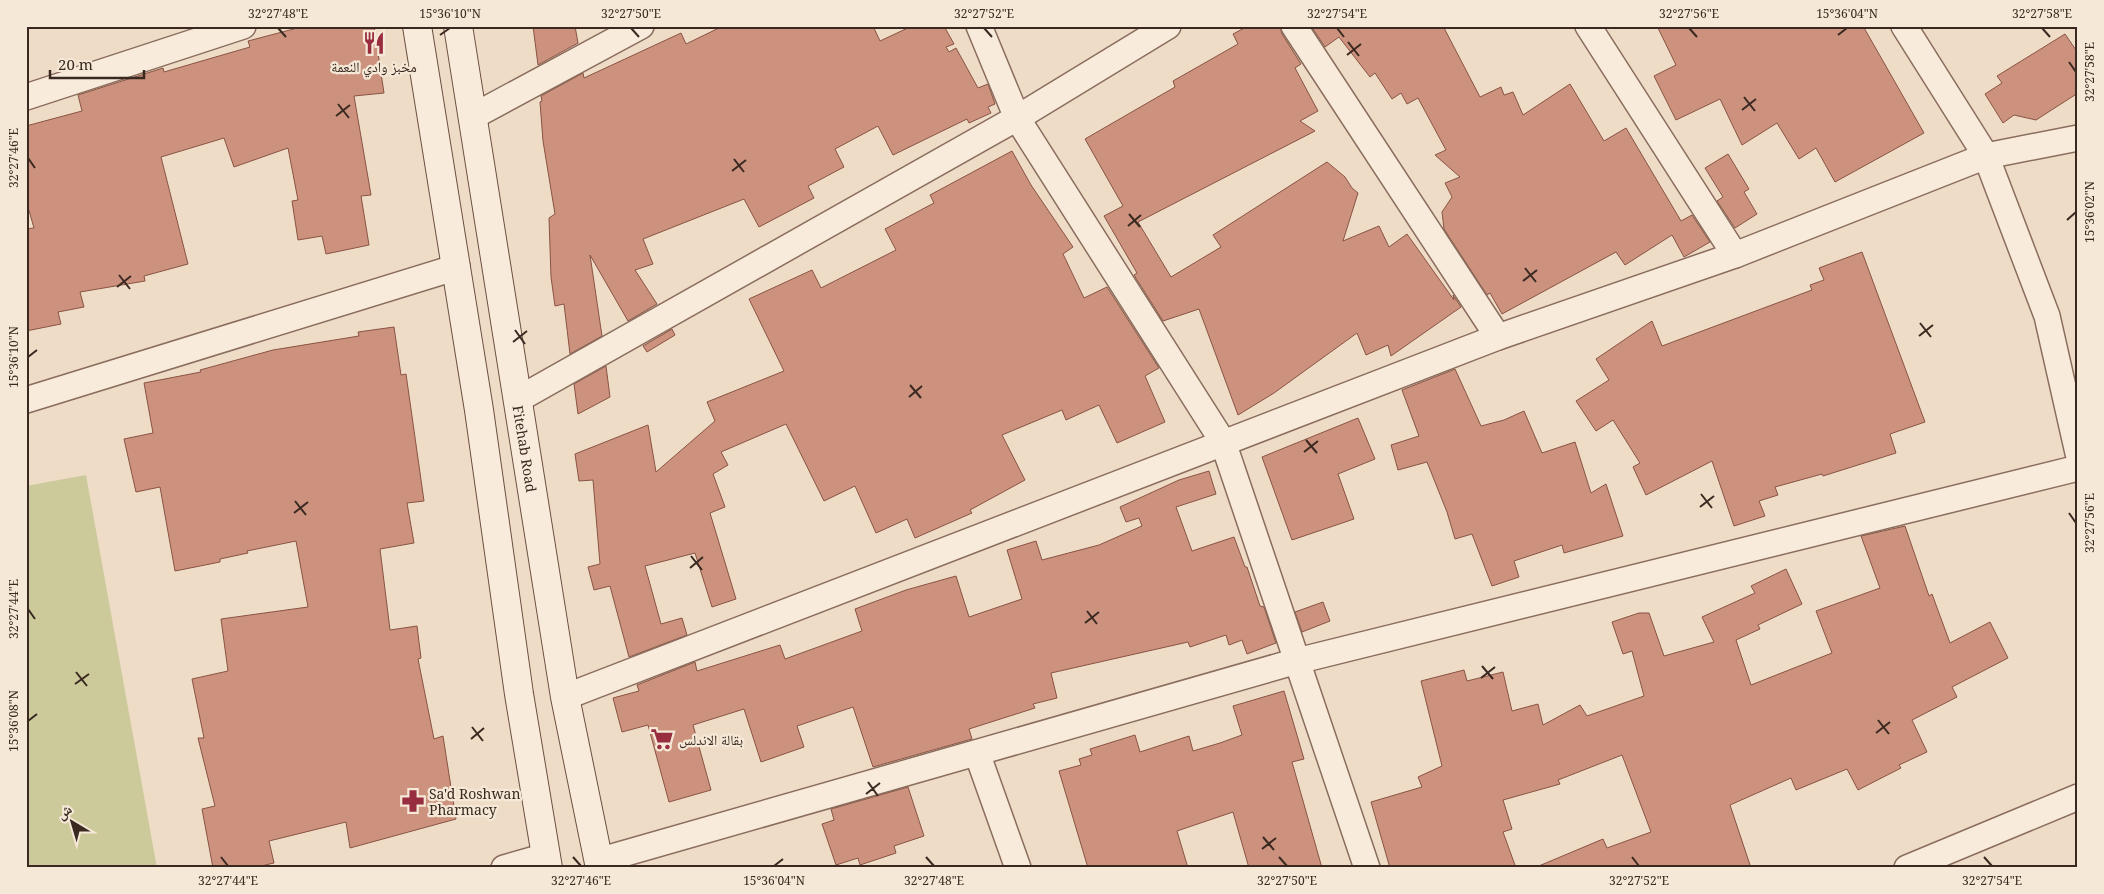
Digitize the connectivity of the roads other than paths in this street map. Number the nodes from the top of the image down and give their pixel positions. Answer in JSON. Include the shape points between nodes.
{"nodes":[{"id":1,"x":243,"y":26,"type":"edge"},
{"id":2,"x":417,"y":26,"type":"edge"},
{"id":3,"x":458,"y":26,"type":"edge"},
{"id":4,"x":641,"y":26,"type":"edge"},
{"id":5,"x":979,"y":26,"type":"edge"},
{"id":6,"x":1168,"y":26,"type":"edge"},
{"id":7,"x":1294,"y":26,"type":"edge"},
{"id":8,"x":1588,"y":26,"type":"edge"},
{"id":9,"x":1904,"y":26,"type":"edge"},
{"id":10,"x":26,"y":97,"type":"edge"},
{"id":11,"x":472,"y":116,"type":"junction"},
{"id":12,"x":1017,"y":118,"type":"junction"},
{"id":13,"x":2078,"y":138,"type":"edge"},
{"id":14,"x":1986,"y":156,"type":"junction"},
{"id":15,"x":1735,"y":255,"type":"junction"},
{"id":16,"x":457,"y":267,"type":"junction"},
{"id":17,"x":1498,"y":336,"type":"junction"},
{"id":18,"x":26,"y":400,"type":"edge"},
{"id":19,"x":517,"y":400,"type":"junction"},
{"id":20,"x":1223,"y":442,"type":"junction"},
{"id":21,"x":2078,"y":453,"type":"edge"},
{"id":22,"x":2078,"y":468,"type":"edge"},
{"id":23,"x":1297,"y":661,"type":"junction"},
{"id":24,"x":565,"y":697,"type":"junction"},
{"id":25,"x":977,"y":753,"type":"junction"},
{"id":26,"x":2078,"y":797,"type":"edge"},
{"id":27,"x":547,"y":862,"type":"edge"},
{"id":28,"x":599,"y":864,"type":"edge"},
{"id":29,"x":504,"y":868,"type":"edge"},
{"id":30,"x":1018,"y":868,"type":"edge"},
{"id":31,"x":1366,"y":868,"type":"edge"},
{"id":32,"x":1907,"y":868,"type":"edge"}],
"edges":[{"from":1,"to":10,"type":"street"},
{"from":2,"to":16,"type":"main road"},
{"from":3,"to":11,"type":"main road","name":"Fitehab Road"},
{"from":4,"to":11,"type":"street"},
{"from":5,"to":12,"type":"street"},
{"from":6,"to":12,"type":"street"},
{"from":7,"to":17,"type":"street"},
{"from":8,"to":15,"type":"street"},
{"from":9,"to":14,"type":"street"},
{"from":11,"to":19,"type":"main road","name":"Fitehab Road"},
{"from":12,"to":19,"type":"street"},
{"from":12,"to":20,"type":"street"},
{"from":13,"to":14,"type":"street"},
{"from":14,"to":15,"type":"street"},
{"from":14,"to":21,"type":"street","via":[[2047,316]]},
{"from":15,"to":17,"type":"street"},
{"from":16,"to":18,"type":"street"},
{"from":16,"to":27,"type":"main road","via":[[519,694]]},
{"from":17,"to":20,"type":"street"},
{"from":19,"to":24,"type":"main road","name":"Fitehab Road"},
{"from":20,"to":23,"type":"street"},
{"from":20,"to":24,"type":"street"},
{"from":22,"to":23,"type":"street"},
{"from":23,"to":25,"type":"street"},
{"from":23,"to":31,"type":"street"},
{"from":24,"to":28,"type":"main road","name":"Fitehab Road"},
{"from":25,"to":28,"type":"street"},
{"from":25,"to":30,"type":"street"},
{"from":26,"to":32,"type":"street"},
{"from":27,"to":29,"type":"street"}]}
